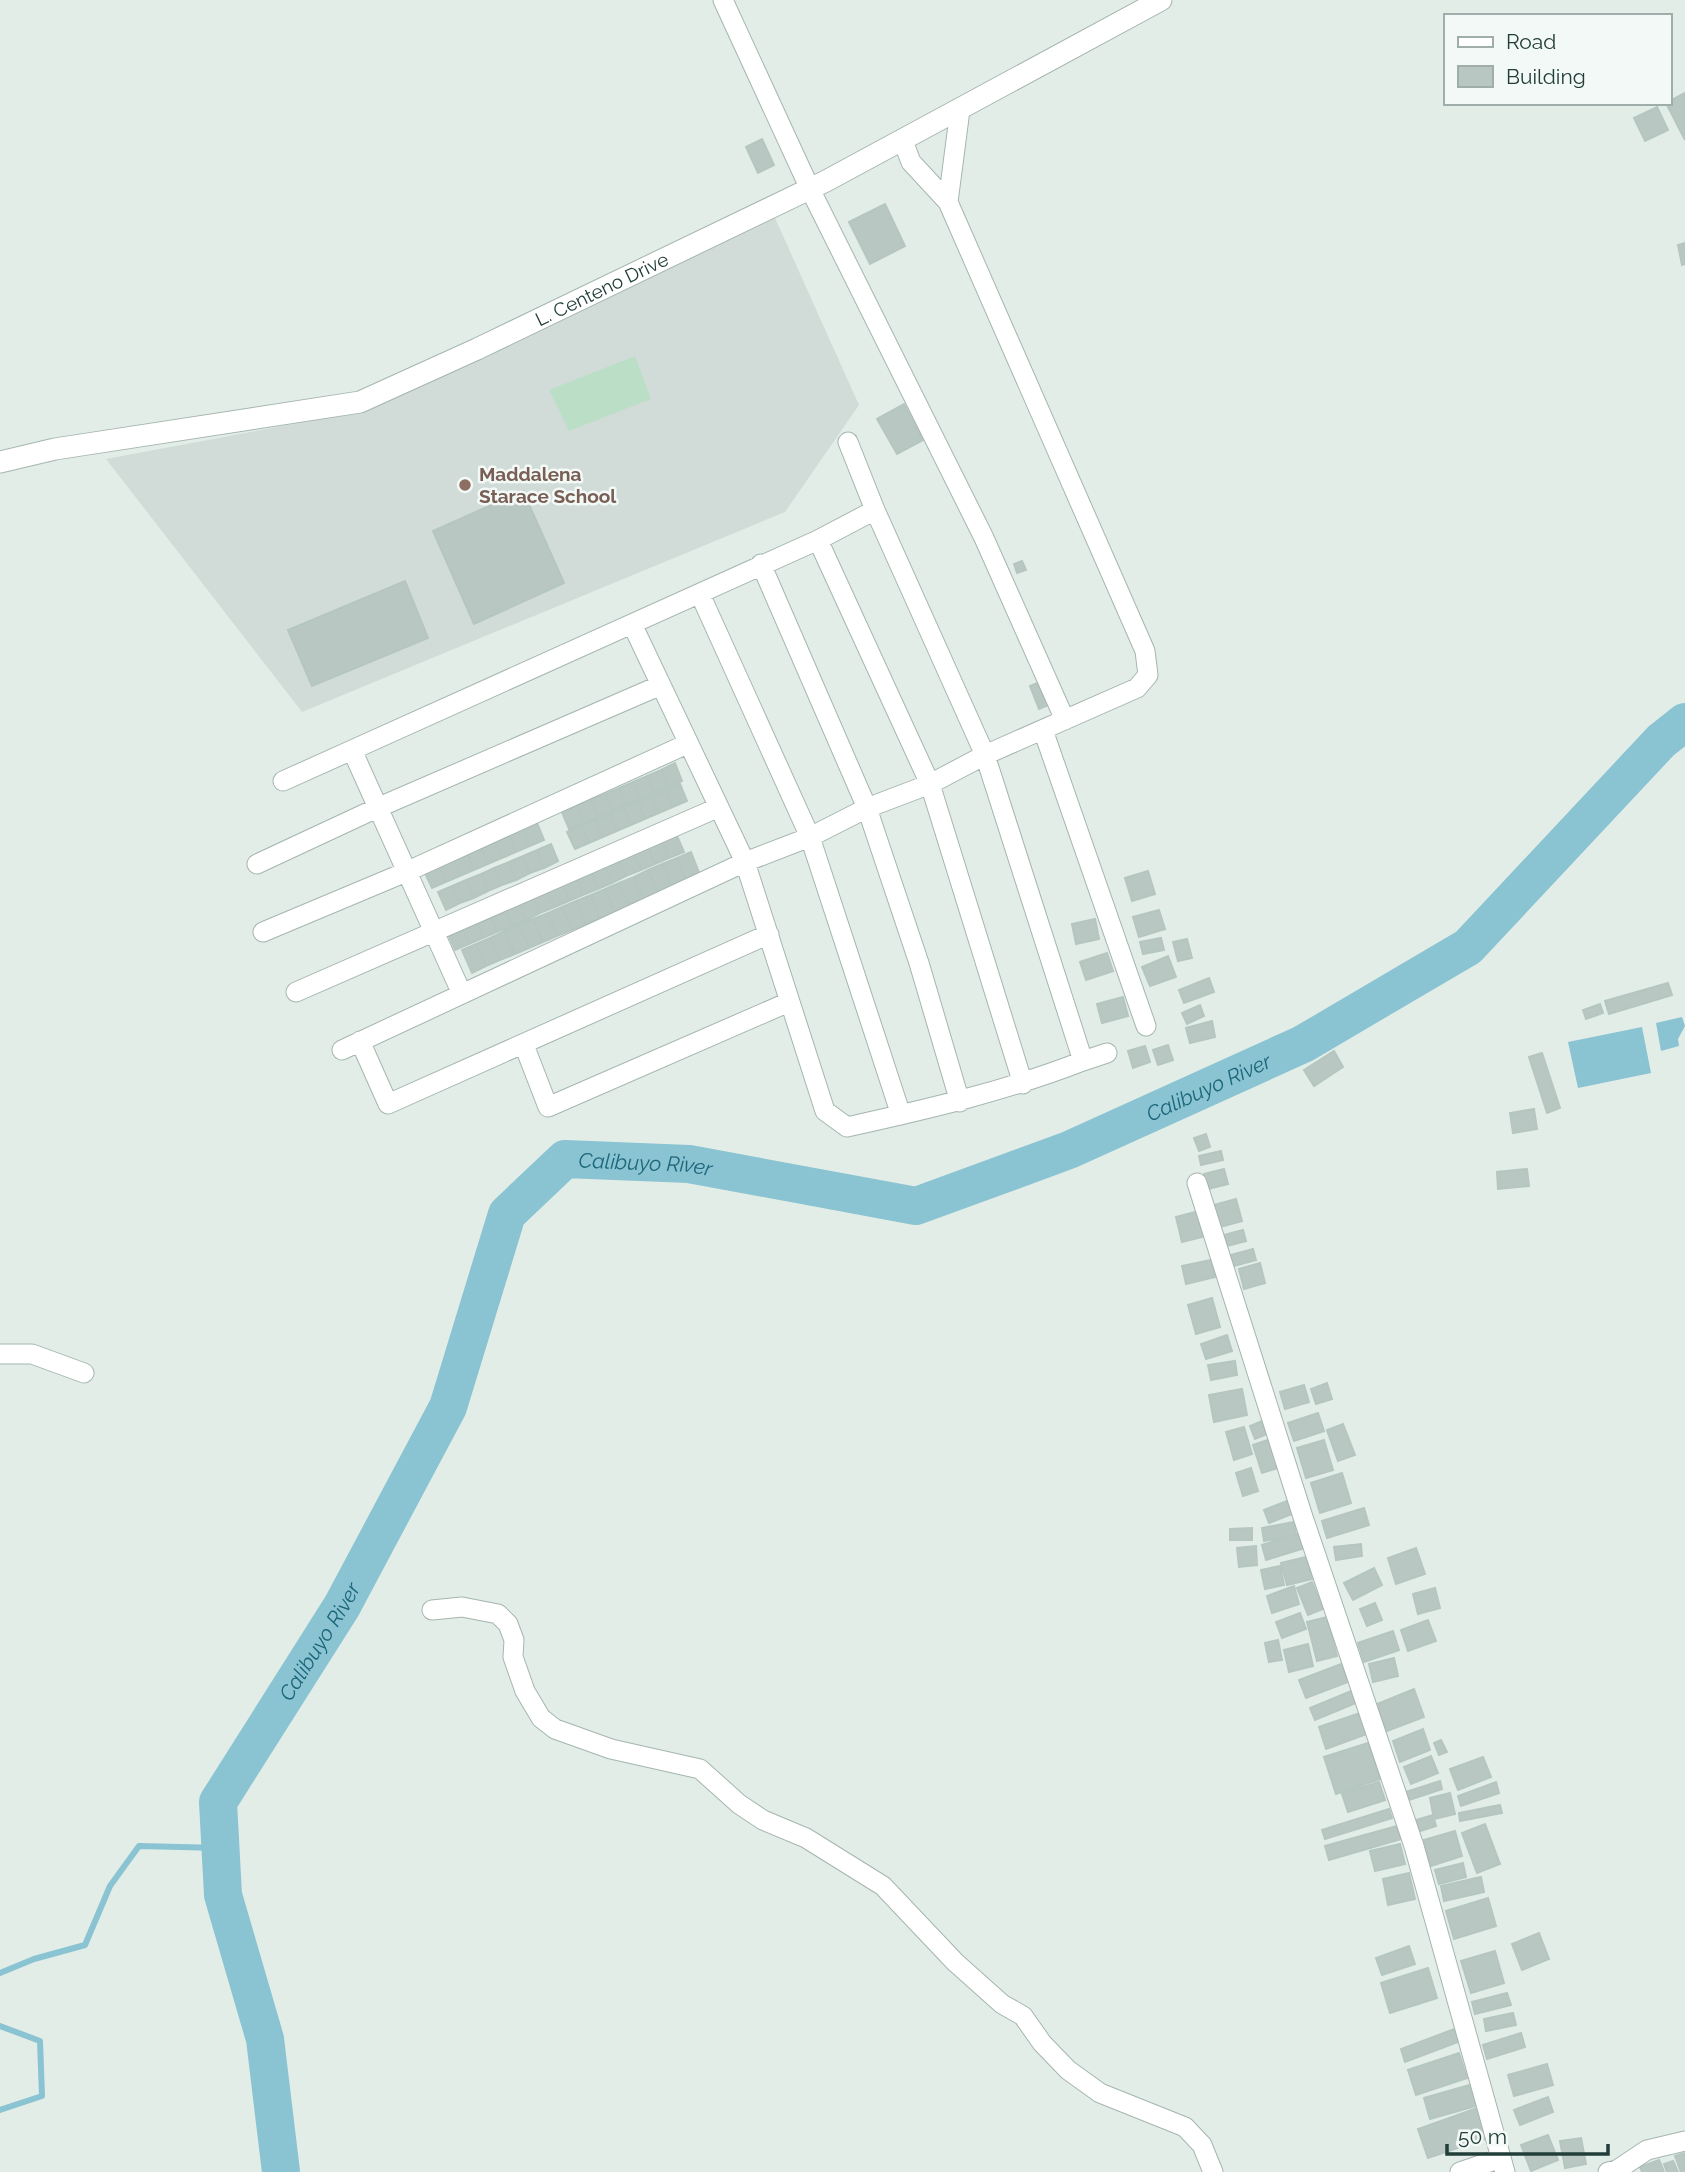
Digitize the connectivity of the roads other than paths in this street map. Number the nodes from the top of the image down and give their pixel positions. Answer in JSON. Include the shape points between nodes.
{"nodes":[{"id":1,"x":723,"y":0,"type":"edge"},
{"id":2,"x":1161,"y":0,"type":"edge"},
{"id":3,"x":960,"y":110,"type":"junction"},
{"id":4,"x":903,"y":141,"type":"junction"},
{"id":5,"x":810,"y":189,"type":"junction"},
{"id":6,"x":948,"y":202,"type":"junction"},
{"id":7,"x":848,"y":442,"type":"dead end"},
{"id":8,"x":0,"y":462,"type":"edge"},
{"id":9,"x":875,"y":510,"type":"junction"},
{"id":10,"x":818,"y":540,"type":"junction"},
{"id":11,"x":761,"y":564,"type":"junction"},
{"id":12,"x":700,"y":594,"type":"junction"},
{"id":13,"x":632,"y":624,"type":"junction"},
{"id":14,"x":661,"y":685,"type":"junction"},
{"id":15,"x":1065,"y":720,"type":"junction"},
{"id":16,"x":1043,"y":730,"type":"junction"},
{"id":17,"x":687,"y":744,"type":"junction"},
{"id":18,"x":352,"y":750,"type":"junction"},
{"id":19,"x":985,"y":755,"type":"junction"},
{"id":20,"x":283,"y":781,"type":"dead end"},
{"id":21,"x":930,"y":783,"type":"junction"},
{"id":22,"x":377,"y":808,"type":"junction"},
{"id":23,"x":718,"y":808,"type":"junction"},
{"id":24,"x":867,"y":808,"type":"junction"},
{"id":25,"x":810,"y":837,"type":"junction"},
{"id":26,"x":745,"y":862,"type":"junction"},
{"id":27,"x":257,"y":864,"type":"dead end"},
{"id":28,"x":406,"y":872,"type":"junction"},
{"id":29,"x":432,"y":930,"type":"junction"},
{"id":30,"x":263,"y":932,"type":"dead end"},
{"id":31,"x":769,"y":934,"type":"junction"},
{"id":32,"x":296,"y":992,"type":"dead end"},
{"id":33,"x":462,"y":994,"type":"junction"},
{"id":34,"x":789,"y":1002,"type":"junction"},
{"id":35,"x":1146,"y":1026,"type":"dead end"},
{"id":36,"x":360,"y":1041,"type":"junction"},
{"id":37,"x":524,"y":1045,"type":"junction"},
{"id":38,"x":342,"y":1050,"type":"dead end"},
{"id":39,"x":1107,"y":1053,"type":"dead end"},
{"id":40,"x":1083,"y":1061,"type":"junction"},
{"id":41,"x":1023,"y":1084,"type":"junction"},
{"id":42,"x":960,"y":1102,"type":"junction"},
{"id":43,"x":901,"y":1115,"type":"junction"},
{"id":44,"x":1197,"y":1184,"type":"dead end"},
{"id":45,"x":0,"y":1354,"type":"edge"},
{"id":46,"x":84,"y":1373,"type":"dead end"},
{"id":47,"x":432,"y":1610,"type":"dead end"},
{"id":48,"x":1685,"y":2141,"type":"edge"},
{"id":49,"x":1503,"y":2165,"type":"edge"},
{"id":50,"x":1213,"y":2172,"type":"edge"},
{"id":51,"x":1460,"y":2172,"type":"edge"},
{"id":52,"x":1608,"y":2172,"type":"edge"}],
"edges":[{"from":1,"to":5,"type":"street"},
{"from":2,"to":3,"type":"street","name":"L. Centeno Drive"},
{"from":3,"to":4,"type":"street","name":"L. Centeno Drive"},
{"from":3,"to":6,"type":"street"},
{"from":4,"to":5,"type":"street","name":"L. Centeno Drive"},
{"from":4,"to":6,"type":"street","via":[[912,162]]},
{"from":5,"to":8,"type":"street","name":"L. Centeno Drive","via":[[360,402],[55,449]]},
{"from":5,"to":15,"type":"street","via":[[984,538]]},
{"from":6,"to":15,"type":"street","via":[[1145,651],[1148,675],[1137,688]]},
{"from":7,"to":9,"type":"street"},
{"from":9,"to":10,"type":"street"},
{"from":9,"to":19,"type":"street"},
{"from":10,"to":11,"type":"street"},
{"from":10,"to":21,"type":"street"},
{"from":11,"to":12,"type":"street"},
{"from":11,"to":24,"type":"street"},
{"from":12,"to":13,"type":"street"},
{"from":12,"to":25,"type":"street"},
{"from":13,"to":14,"type":"street"},
{"from":13,"to":18,"type":"street"},
{"from":14,"to":17,"type":"street"},
{"from":14,"to":22,"type":"street"},
{"from":15,"to":16,"type":"street"},
{"from":16,"to":19,"type":"street"},
{"from":16,"to":35,"type":"street"},
{"from":17,"to":23,"type":"street"},
{"from":17,"to":28,"type":"street"},
{"from":18,"to":20,"type":"street"},
{"from":18,"to":22,"type":"street"},
{"from":19,"to":21,"type":"street"},
{"from":19,"to":40,"type":"street"},
{"from":21,"to":24,"type":"street"},
{"from":21,"to":41,"type":"street"},
{"from":22,"to":27,"type":"street"},
{"from":22,"to":28,"type":"street"},
{"from":23,"to":26,"type":"street"},
{"from":23,"to":29,"type":"street"},
{"from":24,"to":25,"type":"street"},
{"from":24,"to":42,"type":"street"},
{"from":25,"to":26,"type":"street"},
{"from":25,"to":43,"type":"street"},
{"from":26,"to":31,"type":"street"},
{"from":26,"to":33,"type":"street"},
{"from":28,"to":29,"type":"street"},
{"from":28,"to":30,"type":"street"},
{"from":29,"to":32,"type":"street"},
{"from":29,"to":33,"type":"street"},
{"from":31,"to":34,"type":"street"},
{"from":31,"to":37,"type":"street"},
{"from":33,"to":36,"type":"street"},
{"from":34,"to":37,"type":"street","via":[[548,1107]]},
{"from":34,"to":43,"type":"street","via":[[825,1111],[847,1127]]},
{"from":36,"to":37,"type":"street","via":[[388,1104]]},
{"from":36,"to":38,"type":"street"},
{"from":39,"to":40,"type":"street"},
{"from":40,"to":41,"type":"street"},
{"from":41,"to":42,"type":"street"},
{"from":42,"to":43,"type":"street"},
{"from":44,"to":49,"type":"street","via":[[1414,1846]]},
{"from":45,"to":46,"type":"street","via":[[32,1354]]},
{"from":47,"to":50,"type":"street","via":[[462,1607],[498,1614],[508,1624],[525,1690],[541,1718],[555,1729],[611,1749],[700,1769],[763,1820],[806,1838],[883,1886],[955,1962],[1002,2004],[1023,2016],[1068,2070],[1100,2092],[1185,2127],[1202,2145]]},
{"from":48,"to":52,"type":"street","via":[[1647,2150]]},
{"from":49,"to":51,"type":"street"}]}
